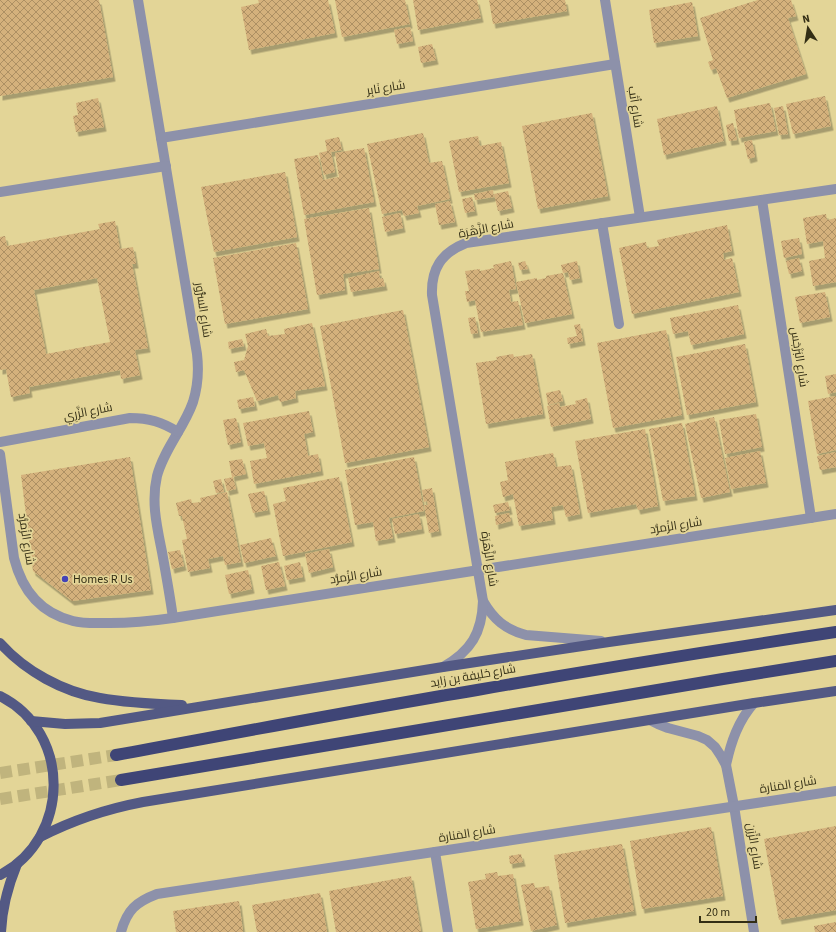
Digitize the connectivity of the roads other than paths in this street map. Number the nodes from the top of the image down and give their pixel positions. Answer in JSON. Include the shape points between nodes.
{"nodes":[{"id":1,"x":138,"y":0,"type":"edge"},
{"id":2,"x":605,"y":0,"type":"edge"},
{"id":3,"x":615,"y":64,"type":"junction"},
{"id":4,"x":161,"y":138,"type":"junction"},
{"id":5,"x":166,"y":166,"type":"junction"},
{"id":6,"x":836,"y":189,"type":"edge"},
{"id":7,"x":0,"y":192,"type":"edge"},
{"id":8,"x":762,"y":200,"type":"junction"},
{"id":9,"x":640,"y":218,"type":"junction"},
{"id":10,"x":602,"y":223,"type":"junction"},
{"id":11,"x":619,"y":324,"type":"dead end"},
{"id":12,"x":178,"y":432,"type":"junction"},
{"id":13,"x":0,"y":442,"type":"edge"},
{"id":14,"x":0,"y":454,"type":"edge"},
{"id":15,"x":836,"y":514,"type":"edge"},
{"id":16,"x":810,"y":518,"type":"junction"},
{"id":17,"x":478,"y":570,"type":"junction"},
{"id":18,"x":483,"y":601,"type":"junction"},
{"id":19,"x":836,"y":610,"type":"edge"},
{"id":20,"x":173,"y":618,"type":"junction"},
{"id":21,"x":836,"y":632,"type":"edge"},
{"id":22,"x":609,"y":642,"type":"junction"},
{"id":23,"x":0,"y":643,"type":"edge"},
{"id":24,"x":836,"y":661,"type":"edge"},
{"id":25,"x":443,"y":667,"type":"junction"},
{"id":26,"x":836,"y":691,"type":"edge"},
{"id":27,"x":0,"y":696,"type":"edge"},
{"id":28,"x":754,"y":703,"type":"junction"},
{"id":29,"x":200,"y":707,"type":"junction"},
{"id":30,"x":650,"y":720,"type":"junction"},
{"id":31,"x":31,"y":721,"type":"junction"},
{"id":32,"x":116,"y":755,"type":"tunnel mouth"},
{"id":33,"x":726,"y":765,"type":"junction"},
{"id":34,"x":121,"y":780,"type":"tunnel mouth"},
{"id":35,"x":836,"y":791,"type":"edge"},
{"id":36,"x":734,"y":806,"type":"junction"},
{"id":37,"x":40,"y":838,"type":"junction"},
{"id":38,"x":435,"y":852,"type":"junction"},
{"id":39,"x":16,"y":864,"type":"junction"},
{"id":40,"x":0,"y":875,"type":"edge"},
{"id":41,"x":1,"y":932,"type":"edge"},
{"id":42,"x":121,"y":932,"type":"edge"},
{"id":43,"x":448,"y":932,"type":"edge"},
{"id":44,"x":754,"y":932,"type":"edge"}],
"edges":[{"from":1,"to":4,"type":"street","name":"شارع السُّرُور"},
{"from":2,"to":3,"type":"street","name":"شارع أثب"},
{"from":3,"to":4,"type":"street","name":"شارع نَابِر"},
{"from":3,"to":9,"type":"street","name":"شارع أثب"},
{"from":4,"to":5,"type":"street","name":"شارع السُّرُور"},
{"from":5,"to":7,"type":"street"},
{"from":5,"to":12,"type":"street","name":"شارع السُّرُور","via":[[198,368],[198,382],[192,404]]},
{"from":6,"to":8,"type":"street","name":"شارع الزَّهْرَة"},
{"from":8,"to":9,"type":"street","name":"شارع الزَّهْرَة"},
{"from":8,"to":16,"type":"street","name":"شارع البَرْجَس"},
{"from":9,"to":10,"type":"street","name":"شارع الزَّهْرَة"},
{"from":10,"to":11,"type":"street"},
{"from":10,"to":17,"type":"street","name":"شارع الزَّهْرَة","via":[[466,243],[449,252],[433,276],[432,295]]},
{"from":12,"to":13,"type":"street","name":"شارع الزَّرِي","via":[[155,421],[130,418]]},
{"from":12,"to":20,"type":"street","name":"شارع السُّرُور","via":[[157,477],[154,504]]},
{"from":14,"to":20,"type":"street","name":"شارع الزُمرُّد","via":[[17,571],[22,583],[39,604],[61,618],[74,622],[124,623]]},
{"from":15,"to":16,"type":"street","name":"شارع الزُمرُّد"},
{"from":16,"to":17,"type":"street","name":"شارع الزُمرُّد"},
{"from":17,"to":18,"type":"street","name":"شارع الزَّهْرَة"},
{"from":17,"to":20,"type":"street","name":"شارع الزُمرُّد"},
{"from":18,"to":22,"type":"street","name":"شارع الزَّهْرَة","via":[[496,619],[515,632]]},
{"from":18,"to":25,"type":"street","name":"شارع الزَّهْرَة","via":[[483,613],[473,640],[462,654]]},
{"from":19,"to":22,"type":"main road"},
{"from":21,"to":32,"type":"highway","name":"شارع خليفة بن زايد","via":[[476,690]]},
{"from":22,"to":25,"type":"main road"},
{"from":23,"to":29,"type":"main road","via":[[37,673],[77,692],[120,702]]},
{"from":24,"to":34,"type":"highway"},
{"from":25,"to":29,"type":"main road"},
{"from":26,"to":28,"type":"main road"},
{"from":27,"to":31,"type":"main road","via":[[19,708]]},
{"from":28,"to":30,"type":"main road"},
{"from":28,"to":33,"type":"street","name":"شارع الزِّرَن","via":[[746,712],[733,737]]},
{"from":29,"to":31,"type":"main road","via":[[100,723]]},
{"from":30,"to":33,"type":"street","name":"شارع الزِّرَن","via":[[707,740],[715,747]]},
{"from":30,"to":37,"type":"main road","via":[[122,806],[79,819]]},
{"from":31,"to":37,"type":"main road","via":[[41,736],[53,769],[52,804]]},
{"from":33,"to":36,"type":"street","name":"شارع الزِّرَن"},
{"from":35,"to":36,"type":"street","name":"شارع المَنارة"},
{"from":36,"to":38,"type":"street","name":"شارع المَنارة"},
{"from":36,"to":44,"type":"street","name":"شارع الزِّرَن"},
{"from":37,"to":39,"type":"main road"},
{"from":38,"to":42,"type":"street","name":"شارع المَنارة","via":[[157,894],[144,899],[133,908],[125,919]]},
{"from":38,"to":43,"type":"street"},
{"from":39,"to":40,"type":"main road"},
{"from":39,"to":41,"type":"main road","via":[[6,896]]}]}
